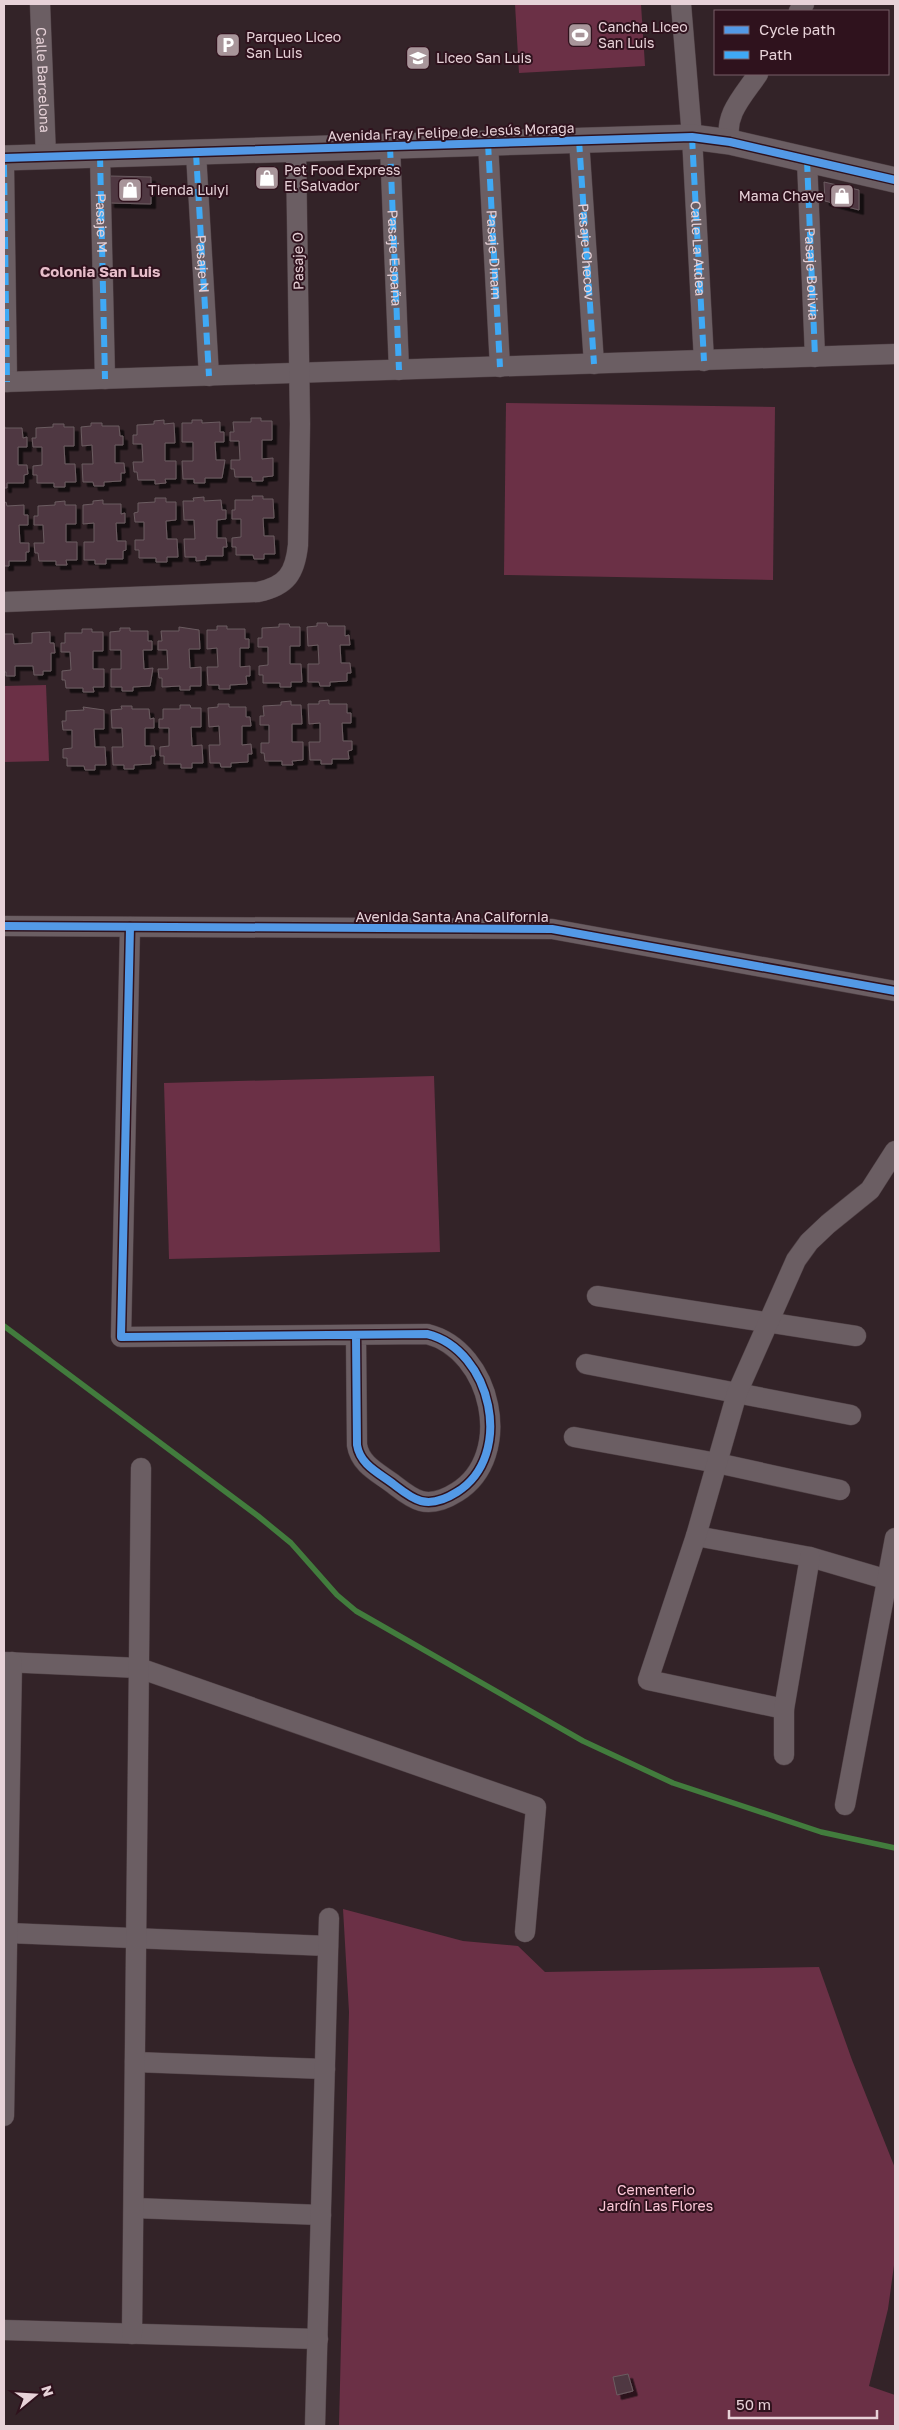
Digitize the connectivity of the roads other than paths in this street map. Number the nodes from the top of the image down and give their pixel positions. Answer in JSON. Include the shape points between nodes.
{"nodes":[{"id":1,"x":40,"y":4,"type":"edge"},
{"id":2,"x":681,"y":4,"type":"edge"},
{"id":3,"x":757,"y":75,"type":"edge"},
{"id":4,"x":692,"y":137,"type":"junction"},
{"id":5,"x":579,"y":140,"type":"junction"},
{"id":6,"x":730,"y":142,"type":"junction"},
{"id":7,"x":488,"y":143,"type":"junction"},
{"id":8,"x":390,"y":146,"type":"junction"},
{"id":9,"x":296,"y":149,"type":"junction"},
{"id":10,"x":196,"y":153,"type":"junction"},
{"id":11,"x":100,"y":155,"type":"junction"},
{"id":12,"x":46,"y":157,"type":"junction"},
{"id":13,"x":4,"y":158,"type":"edge"},
{"id":14,"x":807,"y":160,"type":"junction"},
{"id":15,"x":4,"y":165,"type":"edge"},
{"id":16,"x":895,"y":180,"type":"edge"},
{"id":17,"x":895,"y":354,"type":"edge"},
{"id":18,"x":815,"y":357,"type":"junction"},
{"id":19,"x":704,"y":360,"type":"junction"},
{"id":20,"x":594,"y":364,"type":"junction"},
{"id":21,"x":500,"y":367,"type":"junction"},
{"id":22,"x":400,"y":370,"type":"junction"},
{"id":23,"x":300,"y":373,"type":"junction"},
{"id":24,"x":209,"y":376,"type":"junction"},
{"id":25,"x":105,"y":379,"type":"junction"},
{"id":26,"x":5,"y":382,"type":"edge"},
{"id":27,"x":4,"y":602,"type":"edge"},
{"id":28,"x":4,"y":926,"type":"edge"},
{"id":29,"x":130,"y":927,"type":"junction"},
{"id":30,"x":895,"y":991,"type":"edge"},
{"id":31,"x":895,"y":1151,"type":"edge"},
{"id":32,"x":597,"y":1296,"type":"dead end"},
{"id":33,"x":769,"y":1323,"type":"junction"},
{"id":34,"x":356,"y":1335,"type":"junction"},
{"id":35,"x":856,"y":1336,"type":"dead end"},
{"id":36,"x":586,"y":1364,"type":"dead end"},
{"id":37,"x":737,"y":1393,"type":"junction"},
{"id":38,"x":851,"y":1415,"type":"dead end"},
{"id":39,"x":574,"y":1437,"type":"dead end"},
{"id":40,"x":717,"y":1463,"type":"junction"},
{"id":41,"x":141,"y":1468,"type":"dead end"},
{"id":42,"x":840,"y":1490,"type":"dead end"},
{"id":43,"x":696,"y":1536,"type":"junction"},
{"id":44,"x":895,"y":1538,"type":"edge"},
{"id":45,"x":810,"y":1557,"type":"junction"},
{"id":46,"x":892,"y":1582,"type":"edge"},
{"id":47,"x":8,"y":1662,"type":"edge"},
{"id":48,"x":139,"y":1668,"type":"junction"},
{"id":49,"x":784,"y":1709,"type":"junction"},
{"id":50,"x":784,"y":1755,"type":"dead end"},
{"id":51,"x":846,"y":1805,"type":"dead end"},
{"id":52,"x":329,"y":1918,"type":"dead end"},
{"id":53,"x":525,"y":1932,"type":"dead end"},
{"id":54,"x":8,"y":1933,"type":"junction"},
{"id":55,"x":136,"y":1938,"type":"junction"},
{"id":56,"x":328,"y":1946,"type":"junction"},
{"id":57,"x":135,"y":2062,"type":"junction"},
{"id":58,"x":325,"y":2069,"type":"junction"},
{"id":59,"x":4,"y":2116,"type":"edge"},
{"id":60,"x":134,"y":2208,"type":"junction"},
{"id":61,"x":321,"y":2216,"type":"junction"},
{"id":62,"x":4,"y":2330,"type":"edge"},
{"id":63,"x":132,"y":2334,"type":"junction"},
{"id":64,"x":318,"y":2339,"type":"junction"},
{"id":65,"x":315,"y":2426,"type":"edge"}],
"edges":[{"from":1,"to":12,"type":"street","name":"Calle Barcelona"},
{"from":2,"to":4,"type":"street","name":"Calle La Aldea"},
{"from":3,"to":6,"type":"street","via":[[730,117],[727,129]]},
{"from":4,"to":5,"type":"street","name":"Avenida Fray Felipe de Jesús Moraga"},
{"from":4,"to":6,"type":"street","name":"Avenida Fray Felipe de Jesús Moraga"},
{"from":4,"to":19,"type":"street","name":"Calle La Aldea"},
{"from":5,"to":7,"type":"street","name":"Avenida Fray Felipe de Jesús Moraga"},
{"from":5,"to":20,"type":"street","name":"Pasaje Checov"},
{"from":6,"to":14,"type":"street","name":"Avenida Fray Felipe de Jesús Moraga"},
{"from":7,"to":8,"type":"street","name":"Avenida Fray Felipe de Jesús Moraga"},
{"from":7,"to":21,"type":"street","name":"Pasaje Dinam"},
{"from":8,"to":9,"type":"street","name":"Avenida Fray Felipe de Jesús Moraga"},
{"from":8,"to":22,"type":"street","name":"Pasaje España"},
{"from":9,"to":10,"type":"street","name":"Avenida Fray Felipe de Jesús Moraga"},
{"from":9,"to":23,"type":"street","name":"Pasaje O"},
{"from":10,"to":11,"type":"street","name":"Avenida Fray Felipe de Jesús Moraga"},
{"from":10,"to":24,"type":"street","name":"Pasaje N"},
{"from":11,"to":12,"type":"street","name":"Avenida Fray Felipe de Jesús Moraga"},
{"from":11,"to":25,"type":"street","name":"Pasaje M"},
{"from":12,"to":13,"type":"street","name":"Avenida Fray Felipe de Jesús Moraga"},
{"from":14,"to":16,"type":"street","name":"Avenida Fray Felipe de Jesús Moraga"},
{"from":14,"to":18,"type":"street","name":"Pasaje Bolivia"},
{"from":15,"to":26,"type":"street"},
{"from":17,"to":18,"type":"street"},
{"from":18,"to":19,"type":"street"},
{"from":19,"to":20,"type":"street"},
{"from":20,"to":21,"type":"street"},
{"from":21,"to":22,"type":"street"},
{"from":22,"to":23,"type":"street"},
{"from":23,"to":24,"type":"street"},
{"from":23,"to":27,"type":"street","name":"Pasaje O","via":[[298,545],[296,561],[284,582],[273,589],[258,592]]},
{"from":24,"to":25,"type":"street"},
{"from":25,"to":26,"type":"street"},
{"from":28,"to":29,"type":"street","name":"Avenida Santa Ana California"},
{"from":29,"to":30,"type":"street","name":"Avenida Santa Ana California","via":[[552,929]]},
{"from":29,"to":34,"type":"street","via":[[120,1337]]},
{"from":31,"to":33,"type":"street","via":[[870,1190],[842,1210],[809,1242],[796,1260]]},
{"from":32,"to":33,"type":"street"},
{"from":33,"to":35,"type":"street"},
{"from":33,"to":37,"type":"street"},
{"from":34,"to":34,"type":"street","via":[[428,1334],[447,1340],[476,1372],[488,1410],[490,1444],[477,1476],[446,1499],[422,1501],[363,1462],[358,1454]]},
{"from":36,"to":37,"type":"street"},
{"from":37,"to":38,"type":"street"},
{"from":37,"to":40,"type":"street"},
{"from":39,"to":40,"type":"street"},
{"from":40,"to":42,"type":"street"},
{"from":40,"to":43,"type":"street"},
{"from":41,"to":48,"type":"street"},
{"from":43,"to":45,"type":"street"},
{"from":43,"to":49,"type":"street","via":[[648,1680]]},
{"from":44,"to":46,"type":"street"},
{"from":45,"to":46,"type":"street"},
{"from":45,"to":49,"type":"street"},
{"from":46,"to":51,"type":"street"},
{"from":47,"to":48,"type":"street"},
{"from":47,"to":54,"type":"street"},
{"from":48,"to":53,"type":"street","via":[[536,1807]]},
{"from":48,"to":55,"type":"street"},
{"from":49,"to":50,"type":"street"},
{"from":52,"to":56,"type":"street"},
{"from":54,"to":55,"type":"street"},
{"from":54,"to":59,"type":"street"},
{"from":55,"to":56,"type":"street"},
{"from":55,"to":57,"type":"street"},
{"from":56,"to":58,"type":"street"},
{"from":57,"to":58,"type":"street"},
{"from":57,"to":60,"type":"street"},
{"from":58,"to":61,"type":"street"},
{"from":60,"to":61,"type":"street"},
{"from":60,"to":63,"type":"street"},
{"from":61,"to":64,"type":"street"},
{"from":62,"to":63,"type":"street"},
{"from":63,"to":64,"type":"street"},
{"from":64,"to":65,"type":"street"}]}
